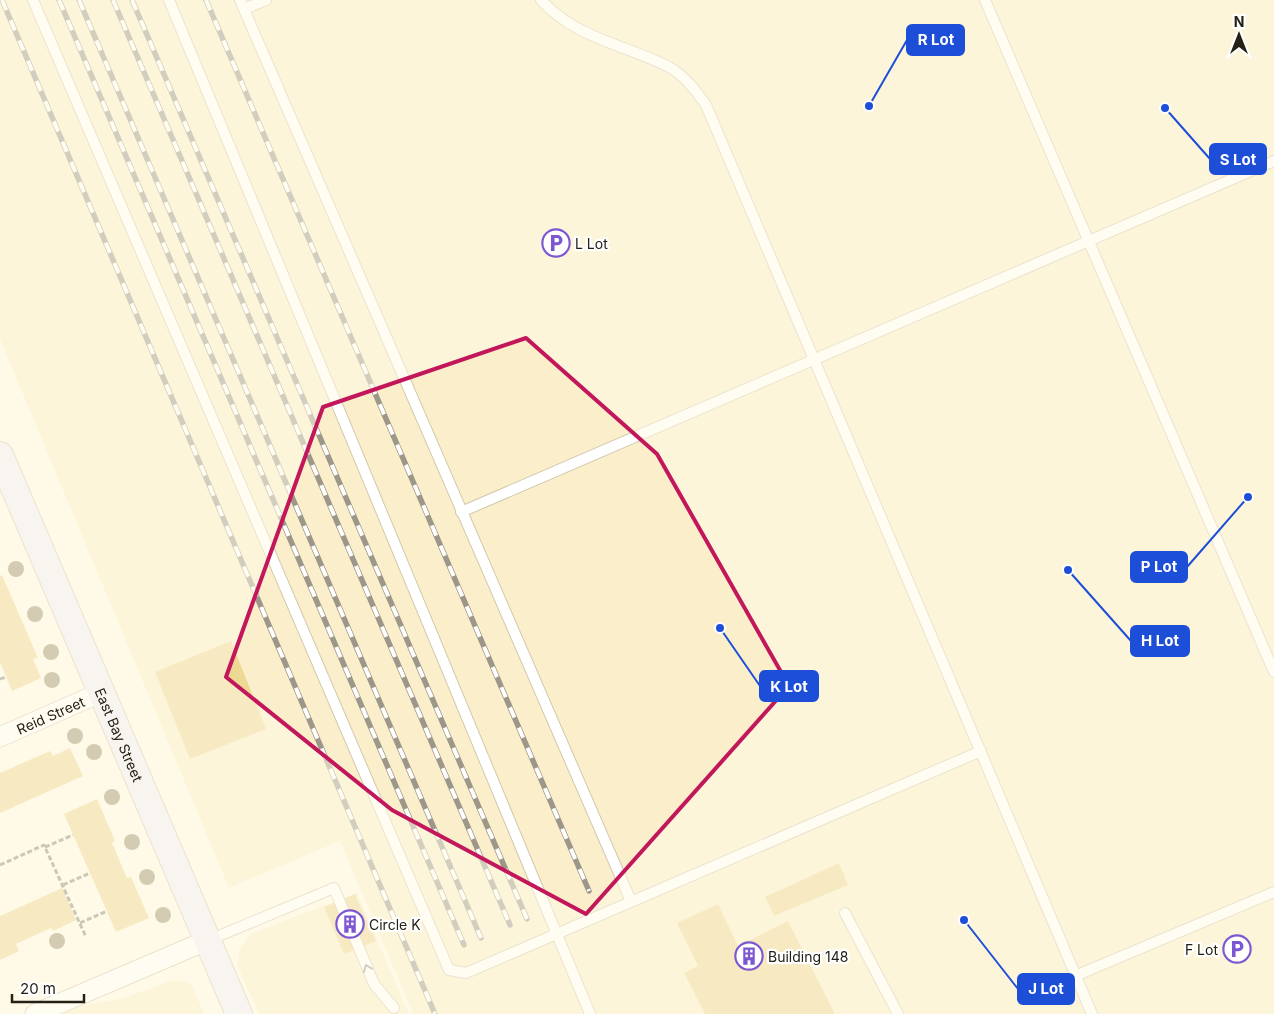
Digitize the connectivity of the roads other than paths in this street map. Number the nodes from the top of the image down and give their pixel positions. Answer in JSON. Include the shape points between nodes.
{"nodes":[{"id":1,"x":33,"y":0,"type":"edge"},
{"id":2,"x":169,"y":0,"type":"edge"},
{"id":3,"x":266,"y":0,"type":"edge"},
{"id":4,"x":541,"y":0,"type":"edge"},
{"id":5,"x":985,"y":0,"type":"edge"},
{"id":6,"x":242,"y":5,"type":"edge"},
{"id":7,"x":1274,"y":161,"type":"edge"},
{"id":8,"x":1089,"y":241,"type":"junction"},
{"id":9,"x":815,"y":360,"type":"junction"},
{"id":10,"x":0,"y":455,"type":"edge"},
{"id":11,"x":461,"y":512,"type":"junction"},
{"id":12,"x":1274,"y":672,"type":"edge"},
{"id":13,"x":102,"y":692,"type":"junction"},
{"id":14,"x":0,"y":737,"type":"edge"},
{"id":15,"x":981,"y":751,"type":"junction"},
{"id":16,"x":1274,"y":892,"type":"edge"},
{"id":17,"x":631,"y":901,"type":"junction"},
{"id":18,"x":845,"y":913,"type":"dead end"},
{"id":19,"x":556,"y":933,"type":"junction"},
{"id":20,"x":208,"y":940,"type":"junction"},
{"id":21,"x":1076,"y":976,"type":"junction"},
{"id":22,"x":394,"y":1008,"type":"dead end"},
{"id":23,"x":35,"y":1014,"type":"edge"},
{"id":24,"x":239,"y":1014,"type":"edge"},
{"id":25,"x":590,"y":1014,"type":"edge"},
{"id":26,"x":898,"y":1014,"type":"edge"},
{"id":27,"x":1092,"y":1014,"type":"edge"}],
"edges":[{"from":1,"to":19,"type":"lane","via":[[449,970],[466,973]]},
{"from":2,"to":19,"type":"lane"},
{"from":3,"to":6,"type":"lane"},
{"from":4,"to":9,"type":"lane","via":[[577,30],[670,68],[690,83],[706,105],[724,144]]},
{"from":5,"to":8,"type":"lane"},
{"from":6,"to":11,"type":"lane"},
{"from":7,"to":8,"type":"lane"},
{"from":8,"to":9,"type":"lane"},
{"from":8,"to":12,"type":"lane"},
{"from":9,"to":11,"type":"lane"},
{"from":9,"to":15,"type":"lane"},
{"from":10,"to":13,"type":"main road","name":"East Bay Street"},
{"from":11,"to":17,"type":"lane"},
{"from":13,"to":14,"type":"street","name":"Reid Street"},
{"from":13,"to":20,"type":"main road","name":"East Bay Street"},
{"from":15,"to":17,"type":"lane"},
{"from":15,"to":21,"type":"lane"},
{"from":16,"to":21,"type":"lane"},
{"from":17,"to":19,"type":"lane"},
{"from":18,"to":26,"type":"lane"},
{"from":19,"to":25,"type":"lane"},
{"from":22,"to":20,"type":"lane","one_way":true,"via":[[374,984],[334,888]]},
{"from":20,"to":23,"type":"street"},
{"from":20,"to":24,"type":"main road","name":"East Bay Street"},
{"from":21,"to":27,"type":"lane"}]}
